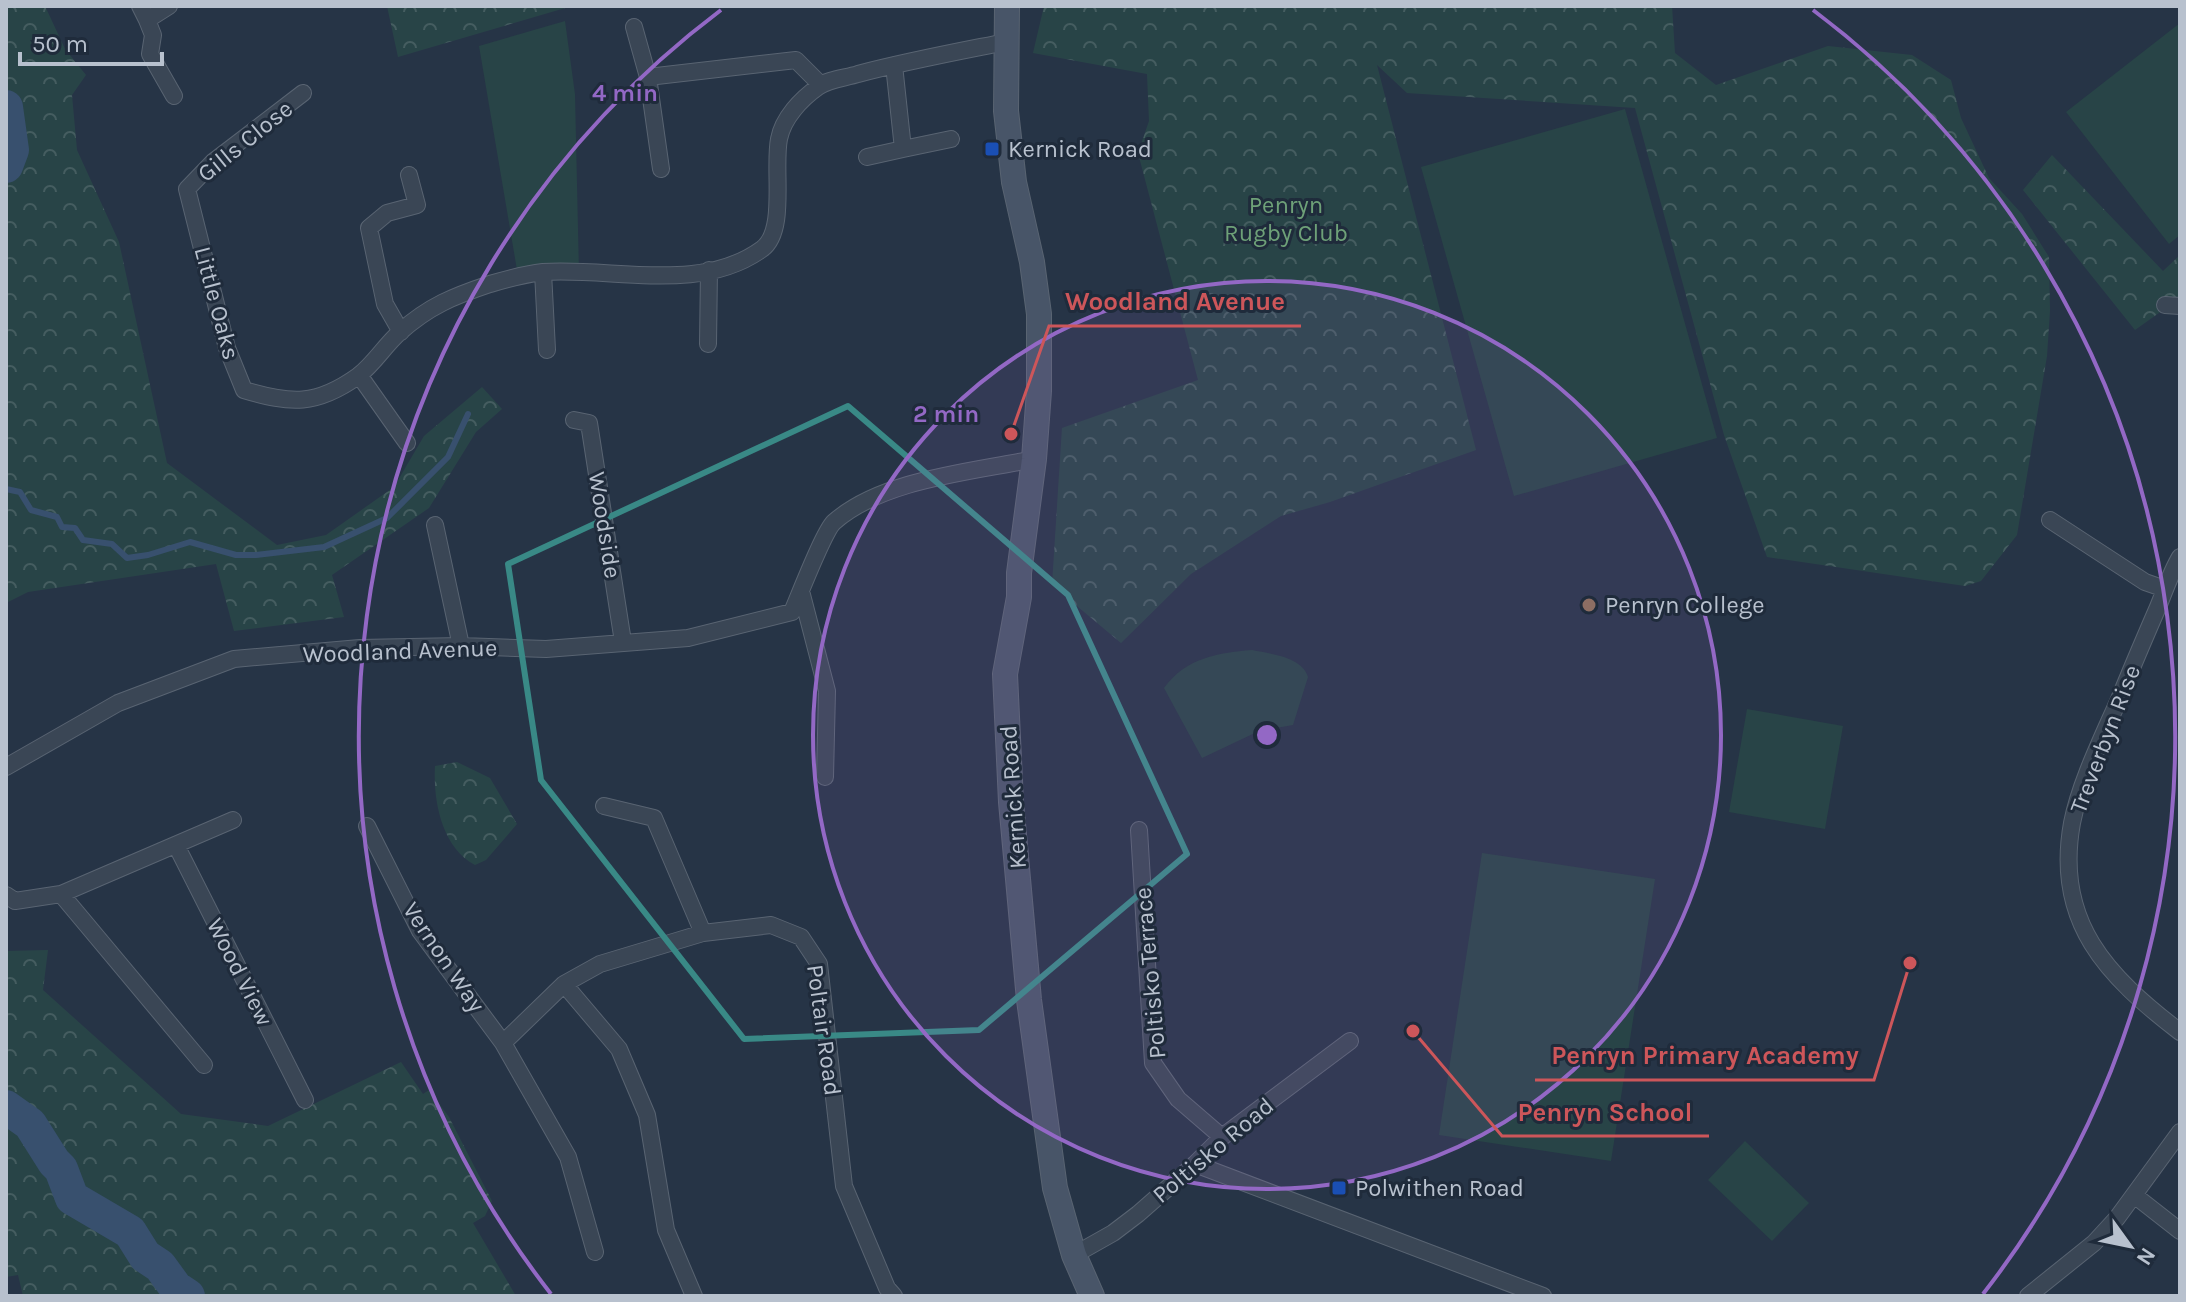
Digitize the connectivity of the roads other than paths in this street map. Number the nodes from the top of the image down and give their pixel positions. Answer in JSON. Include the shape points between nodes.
{"nodes":[{"id":1,"x":169,"y":6,"type":"edge"},
{"id":2,"x":1007,"y":6,"type":"edge"},
{"id":3,"x":144,"y":13,"type":"edge"},
{"id":4,"x":634,"y":27,"type":"dead end"},
{"id":5,"x":1006,"y":42,"type":"junction"},
{"id":6,"x":894,"y":65,"type":"junction"},
{"id":7,"x":648,"y":77,"type":"junction"},
{"id":8,"x":820,"y":84,"type":"junction"},
{"id":9,"x":303,"y":93,"type":"dead end"},
{"id":10,"x":174,"y":96,"type":"dead end"},
{"id":11,"x":951,"y":139,"type":"dead end"},
{"id":12,"x":903,"y":149,"type":"junction"},
{"id":13,"x":867,"y":157,"type":"dead end"},
{"id":14,"x":661,"y":169,"type":"dead end"},
{"id":15,"x":409,"y":175,"type":"dead end"},
{"id":16,"x":187,"y":189,"type":"joint"},
{"id":17,"x":709,"y":270,"type":"junction"},
{"id":18,"x":543,"y":272,"type":"junction"},
{"id":19,"x":401,"y":332,"type":"junction"},
{"id":20,"x":708,"y":344,"type":"dead end"},
{"id":21,"x":547,"y":350,"type":"dead end"},
{"id":22,"x":359,"y":375,"type":"junction"},
{"id":23,"x":574,"y":420,"type":"dead end"},
{"id":24,"x":407,"y":443,"type":"dead end"},
{"id":25,"x":1034,"y":459,"type":"junction"},
{"id":26,"x":2050,"y":520,"type":"dead end"},
{"id":27,"x":435,"y":525,"type":"dead end"},
{"id":28,"x":2180,"y":557,"type":"edge"},
{"id":29,"x":2165,"y":589,"type":"junction"},
{"id":30,"x":801,"y":591,"type":"junction"},
{"id":31,"x":623,"y":642,"type":"junction"},
{"id":32,"x":461,"y":646,"type":"junction"},
{"id":33,"x":6,"y":767,"type":"edge"},
{"id":34,"x":825,"y":777,"type":"dead end"},
{"id":35,"x":604,"y":806,"type":"dead end"},
{"id":36,"x":233,"y":820,"type":"dead end"},
{"id":37,"x":367,"y":826,"type":"dead end"},
{"id":38,"x":1139,"y":830,"type":"dead end"},
{"id":39,"x":176,"y":845,"type":"junction"},
{"id":40,"x":61,"y":894,"type":"junction"},
{"id":41,"x":6,"y":895,"type":"edge"},
{"id":42,"x":703,"y":933,"type":"junction"},
{"id":43,"x":564,"y":984,"type":"junction"},
{"id":44,"x":2180,"y":1032,"type":"edge"},
{"id":45,"x":1350,"y":1041,"type":"dead end"},
{"id":46,"x":503,"y":1043,"type":"junction"},
{"id":47,"x":204,"y":1065,"type":"dead end"},
{"id":48,"x":305,"y":1100,"type":"dead end"},
{"id":49,"x":2180,"y":1132,"type":"edge"},
{"id":50,"x":1222,"y":1137,"type":"junction"},
{"id":51,"x":1195,"y":1164,"type":"junction"},
{"id":52,"x":2134,"y":1195,"type":"junction"},
{"id":53,"x":2180,"y":1231,"type":"edge"},
{"id":54,"x":595,"y":1252,"type":"dead end"},
{"id":55,"x":1074,"y":1255,"type":"junction"},
{"id":56,"x":694,"y":1296,"type":"edge"},
{"id":57,"x":894,"y":1296,"type":"edge"},
{"id":58,"x":1092,"y":1296,"type":"edge"},
{"id":59,"x":1543,"y":1296,"type":"edge"},
{"id":60,"x":2028,"y":1296,"type":"edge"}],
"edges":[{"from":1,"to":3,"type":"street"},
{"from":2,"to":5,"type":"street","name":"Kernick Road"},
{"from":3,"to":10,"type":"street","via":[[153,35],[150,54]]},
{"from":4,"to":7,"type":"street"},
{"from":5,"to":6,"type":"street","name":"Little Oaks"},
{"from":5,"to":25,"type":"street","name":"Kernick Road","via":[[1014,182],[1039,314]]},
{"from":6,"to":8,"type":"street","name":"Little Oaks"},
{"from":6,"to":12,"type":"street"},
{"from":7,"to":8,"type":"street","via":[[796,60]]},
{"from":7,"to":14,"type":"street"},
{"from":8,"to":17,"type":"street","name":"Little Oaks","via":[[793,108],[779,136],[779,221],[766,247],[733,266]]},
{"from":9,"to":16,"type":"street","name":"Gills Close","via":[[213,162]]},
{"from":11,"to":12,"type":"street"},
{"from":12,"to":13,"type":"street"},
{"from":15,"to":19,"type":"street","via":[[417,205],[387,213],[369,228],[385,304]]},
{"from":16,"to":22,"type":"street","name":"Little Oaks","via":[[227,348],[244,390],[281,401],[319,398]]},
{"from":17,"to":18,"type":"street","name":"Little Oaks","via":[[653,277]]},
{"from":17,"to":20,"type":"street"},
{"from":18,"to":19,"type":"street","name":"Little Oaks","via":[[444,300]]},
{"from":18,"to":21,"type":"street"},
{"from":19,"to":22,"type":"street","name":"Little Oaks"},
{"from":22,"to":24,"type":"street"},
{"from":23,"to":31,"type":"street","name":"Woodside","via":[[589,423]]},
{"from":25,"to":30,"type":"street","name":"Woodland Avenue","via":[[875,495],[832,524]]},
{"from":25,"to":55,"type":"street","name":"Kernick Road","via":[[1005,674],[1011,798],[1043,1114],[1055,1188]]},
{"from":26,"to":29,"type":"street","via":[[2145,582]]},
{"from":27,"to":32,"type":"street"},
{"from":28,"to":29,"type":"street","name":"Treverbyn Rise"},
{"from":29,"to":44,"type":"street","name":"Treverbyn Rise","via":[[2093,761],[2073,822],[2068,869],[2088,939],[2104,965]]},
{"from":30,"to":31,"type":"street","name":"Woodland Avenue","via":[[792,612],[688,638]]},
{"from":30,"to":34,"type":"street","via":[[827,691]]},
{"from":31,"to":32,"type":"street","name":"Woodland Avenue","via":[[546,649]]},
{"from":32,"to":33,"type":"street","name":"Woodland Avenue","via":[[234,659],[118,703]]},
{"from":35,"to":42,"type":"street","via":[[654,818]]},
{"from":36,"to":39,"type":"street"},
{"from":37,"to":46,"type":"street","name":"Vernon Way","via":[[420,931]]},
{"from":38,"to":50,"type":"street","name":"Poltisko Terrace","via":[[1153,1063],[1178,1099]]},
{"from":39,"to":40,"type":"street"},
{"from":39,"to":48,"type":"street","name":"Wood View"},
{"from":40,"to":41,"type":"street","via":[[15,901]]},
{"from":40,"to":47,"type":"street"},
{"from":42,"to":43,"type":"street","name":"Poltair Road","via":[[600,964]]},
{"from":42,"to":57,"type":"street","name":"Poltair Road","via":[[771,925],[801,937],[819,964],[844,1186]]},
{"from":43,"to":46,"type":"street","name":"Poltair Road"},
{"from":43,"to":56,"type":"street","via":[[619,1049],[647,1115],[666,1230]]},
{"from":45,"to":50,"type":"street","name":"Poltisko Road"},
{"from":46,"to":54,"type":"street","via":[[568,1157]]},
{"from":49,"to":52,"type":"street"},
{"from":50,"to":51,"type":"street","name":"Poltisko Road"},
{"from":51,"to":55,"type":"street","name":"Poltisko Road","via":[[1113,1233]]},
{"from":51,"to":59,"type":"street"},
{"from":52,"to":53,"type":"street"},
{"from":52,"to":60,"type":"street","via":[[2094,1243]]},
{"from":55,"to":58,"type":"street","name":"Kernick Road"}]}
